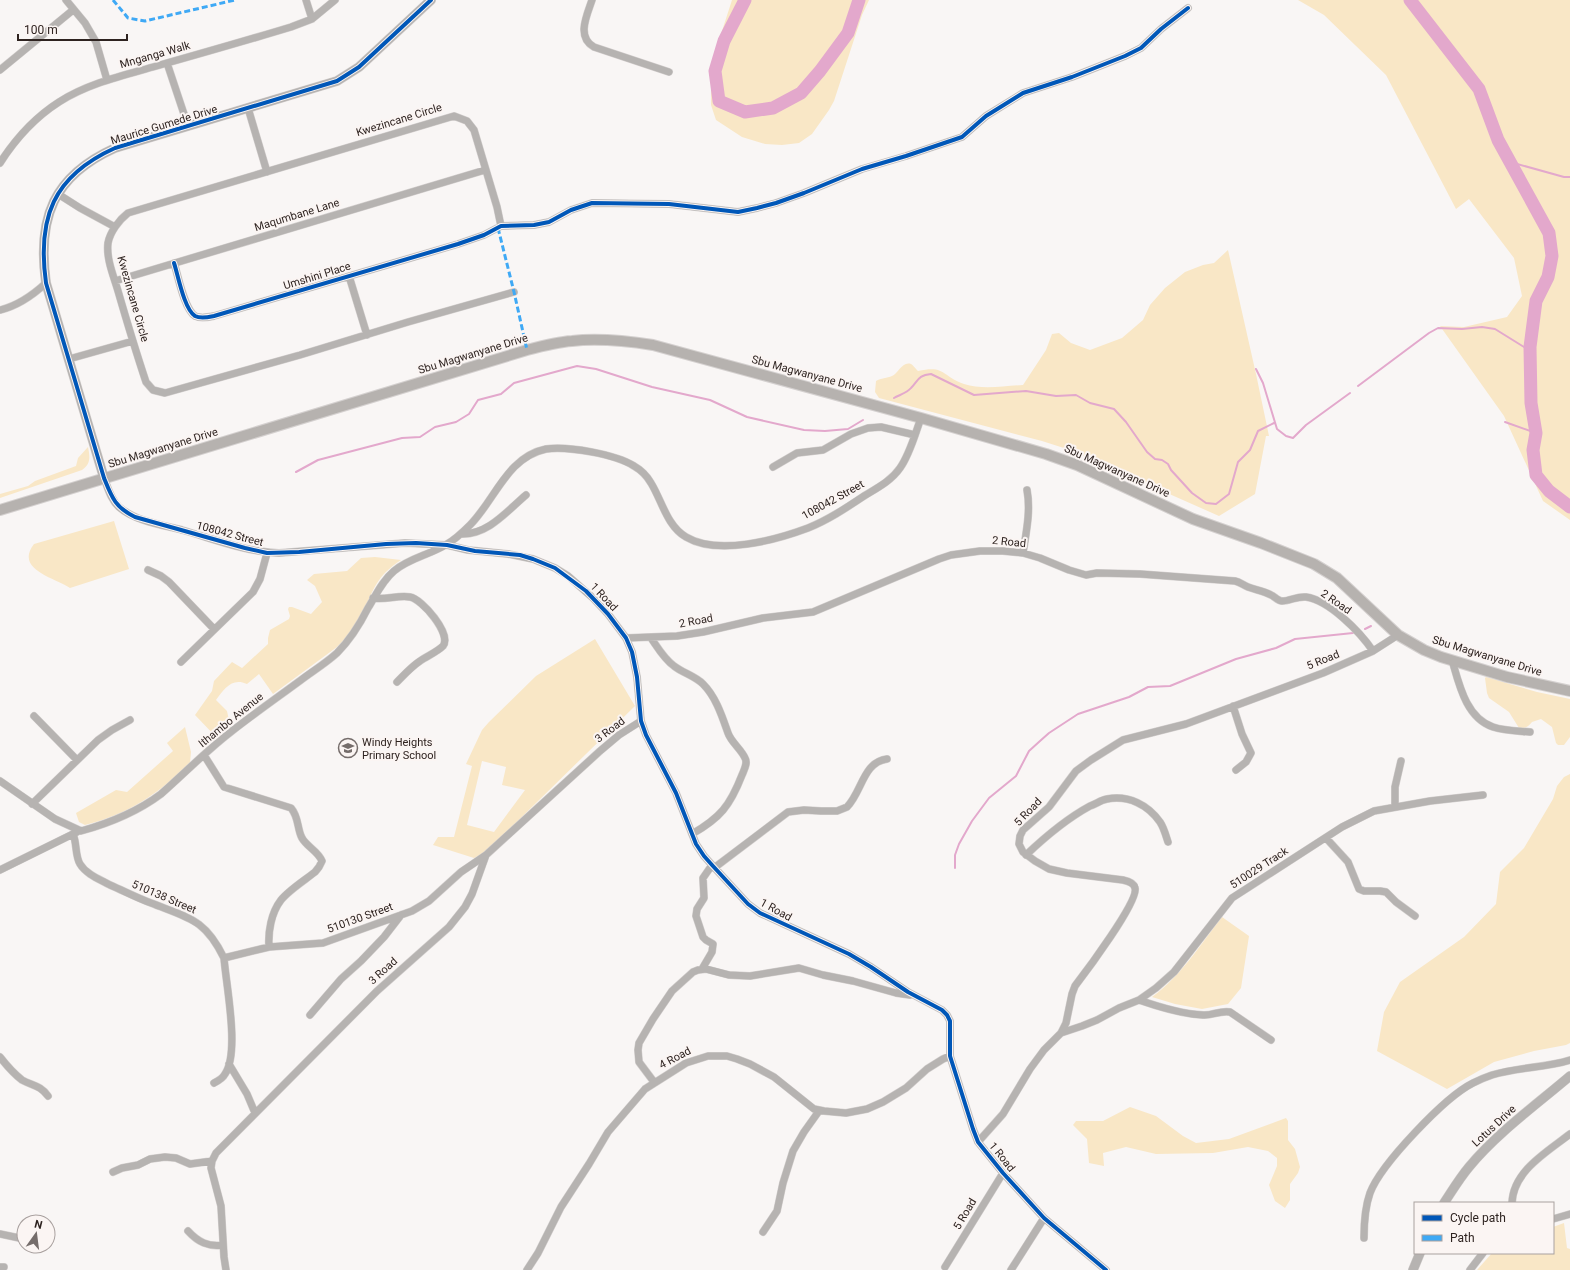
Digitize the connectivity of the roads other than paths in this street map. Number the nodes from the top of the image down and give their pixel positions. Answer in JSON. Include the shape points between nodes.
{"nodes":[{"id":1,"x":66,"y":0,"type":"edge"},
{"id":2,"x":306,"y":0,"type":"edge"},
{"id":3,"x":335,"y":0,"type":"edge"},
{"id":4,"x":431,"y":0,"type":"edge"},
{"id":5,"x":592,"y":0,"type":"edge"},
{"id":6,"x":1188,"y":8,"type":"dead end"},
{"id":7,"x":73,"y":10,"type":"junction"},
{"id":8,"x":312,"y":19,"type":"junction"},
{"id":9,"x":167,"y":63,"type":"junction"},
{"id":10,"x":0,"y":70,"type":"edge"},
{"id":11,"x":669,"y":72,"type":"dead end"},
{"id":12,"x":107,"y":80,"type":"junction"},
{"id":13,"x":248,"y":108,"type":"junction"},
{"id":14,"x":188,"y":126,"type":"junction"},
{"id":15,"x":0,"y":163,"type":"edge"},
{"id":16,"x":485,"y":170,"type":"junction"},
{"id":17,"x":267,"y":172,"type":"junction"},
{"id":18,"x":58,"y":194,"type":"junction"},
{"id":19,"x":115,"y":227,"type":"junction"},
{"id":20,"x":499,"y":227,"type":"junction"},
{"id":21,"x":174,"y":263,"type":"junction"},
{"id":22,"x":349,"y":276,"type":"junction"},
{"id":23,"x":115,"y":281,"type":"junction"},
{"id":24,"x":46,"y":283,"type":"junction"},
{"id":25,"x":514,"y":292,"type":"dead end"},
{"id":26,"x":0,"y":310,"type":"edge"},
{"id":27,"x":367,"y":335,"type":"junction"},
{"id":28,"x":133,"y":341,"type":"junction"},
{"id":29,"x":69,"y":359,"type":"junction"},
{"id":30,"x":921,"y":418,"type":"junction"},
{"id":31,"x":914,"y":435,"type":"junction"},
{"id":32,"x":773,"y":467,"type":"dead end"},
{"id":33,"x":104,"y":478,"type":"junction"},
{"id":34,"x":1028,"y":490,"type":"dead end"},
{"id":35,"x":526,"y":494,"type":"dead end"},
{"id":36,"x":0,"y":510,"type":"edge"},
{"id":37,"x":461,"y":534,"type":"junction"},
{"id":38,"x":446,"y":545,"type":"junction"},
{"id":39,"x":267,"y":553,"type":"junction"},
{"id":40,"x":1023,"y":553,"type":"junction"},
{"id":41,"x":148,"y":570,"type":"dead end"},
{"id":42,"x":373,"y":598,"type":"junction"},
{"id":43,"x":214,"y":629,"type":"junction"},
{"id":44,"x":1398,"y":635,"type":"junction"},
{"id":45,"x":626,"y":638,"type":"junction"},
{"id":46,"x":651,"y":638,"type":"junction"},
{"id":47,"x":1373,"y":651,"type":"junction"},
{"id":48,"x":1452,"y":660,"type":"junction"},
{"id":49,"x":180,"y":662,"type":"dead end"},
{"id":50,"x":398,"y":682,"type":"dead end"},
{"id":51,"x":1570,"y":691,"type":"edge"},
{"id":52,"x":1233,"y":706,"type":"junction"},
{"id":53,"x":34,"y":716,"type":"dead end"},
{"id":54,"x":130,"y":720,"type":"dead end"},
{"id":55,"x":641,"y":721,"type":"junction"},
{"id":56,"x":1530,"y":732,"type":"dead end"},
{"id":57,"x":204,"y":755,"type":"junction"},
{"id":58,"x":77,"y":760,"type":"junction"},
{"id":59,"x":887,"y":760,"type":"dead end"},
{"id":60,"x":1401,"y":761,"type":"dead end"},
{"id":61,"x":1236,"y":770,"type":"dead end"},
{"id":62,"x":0,"y":781,"type":"edge"},
{"id":63,"x":1483,"y":795,"type":"dead end"},
{"id":64,"x":32,"y":804,"type":"junction"},
{"id":65,"x":1395,"y":807,"type":"junction"},
{"id":66,"x":81,"y":831,"type":"junction"},
{"id":67,"x":74,"y":834,"type":"junction"},
{"id":68,"x":692,"y":834,"type":"junction"},
{"id":69,"x":1326,"y":838,"type":"junction"},
{"id":70,"x":1168,"y":842,"type":"dead end"},
{"id":71,"x":1026,"y":854,"type":"junction"},
{"id":72,"x":486,"y":855,"type":"junction"},
{"id":73,"x":713,"y":866,"type":"junction"},
{"id":74,"x":0,"y":870,"type":"edge"},
{"id":75,"x":401,"y":915,"type":"junction"},
{"id":76,"x":1415,"y":916,"type":"dead end"},
{"id":77,"x":269,"y":947,"type":"junction"},
{"id":78,"x":224,"y":958,"type":"junction"},
{"id":79,"x":702,"y":969,"type":"junction"},
{"id":80,"x":916,"y":996,"type":"junction"},
{"id":81,"x":1139,"y":1000,"type":"junction"},
{"id":82,"x":310,"y":1015,"type":"dead end"},
{"id":83,"x":1061,"y":1033,"type":"junction"},
{"id":84,"x":1271,"y":1040,"type":"dead end"},
{"id":85,"x":950,"y":1056,"type":"junction"},
{"id":86,"x":0,"y":1058,"type":"edge"},
{"id":87,"x":1570,"y":1060,"type":"edge"},
{"id":88,"x":229,"y":1064,"type":"junction"},
{"id":89,"x":1570,"y":1076,"type":"edge"},
{"id":90,"x":654,"y":1082,"type":"junction"},
{"id":91,"x":214,"y":1084,"type":"dead end"},
{"id":92,"x":48,"y":1096,"type":"dead end"},
{"id":93,"x":819,"y":1111,"type":"junction"},
{"id":94,"x":255,"y":1113,"type":"junction"},
{"id":95,"x":1570,"y":1134,"type":"edge"},
{"id":96,"x":978,"y":1142,"type":"junction"},
{"id":97,"x":212,"y":1161,"type":"junction"},
{"id":98,"x":114,"y":1172,"type":"dead end"},
{"id":99,"x":1003,"y":1173,"type":"junction"},
{"id":100,"x":1445,"y":1202,"type":"edge"},
{"id":101,"x":1512,"y":1202,"type":"edge"},
{"id":102,"x":1570,"y":1214,"type":"edge"},
{"id":103,"x":1044,"y":1218,"type":"junction"},
{"id":104,"x":1554,"y":1219,"type":"edge"},
{"id":105,"x":188,"y":1231,"type":"dead end"},
{"id":106,"x":763,"y":1232,"type":"dead end"},
{"id":107,"x":0,"y":1234,"type":"edge"},
{"id":108,"x":16,"y":1237,"type":"edge"},
{"id":109,"x":1364,"y":1238,"type":"dead end"},
{"id":110,"x":223,"y":1245,"type":"junction"},
{"id":111,"x":1420,"y":1254,"type":"edge"},
{"id":112,"x":1482,"y":1254,"type":"edge"},
{"id":113,"x":945,"y":1267,"type":"dead end"},
{"id":114,"x":226,"y":1270,"type":"edge"},
{"id":115,"x":527,"y":1270,"type":"edge"},
{"id":116,"x":1011,"y":1270,"type":"edge"},
{"id":117,"x":1106,"y":1270,"type":"edge"},
{"id":118,"x":1413,"y":1270,"type":"edge"},
{"id":119,"x":1470,"y":1270,"type":"edge"}],
"edges":[{"from":1,"to":7,"type":"street"},
{"from":2,"to":8,"type":"street"},
{"from":3,"to":8,"type":"street","name":"Mnganga Walk"},
{"from":4,"to":13,"type":"street","name":"Maurice Gumede Drive","via":[[350,74],[323,86]]},
{"from":5,"to":11,"type":"street","via":[[584,28],[587,42],[594,47]]},
{"from":6,"to":20,"type":"street","via":[[1140,48],[1072,77],[1023,93],[986,116],[962,137],[862,169],[776,203],[738,212],[669,204],[592,203],[542,224]]},
{"from":7,"to":10,"type":"street"},
{"from":7,"to":12,"type":"street","via":[[85,23],[96,42]]},
{"from":8,"to":9,"type":"street","name":"Mnganga Walk"},
{"from":9,"to":12,"type":"street","name":"Mnganga Walk"},
{"from":9,"to":14,"type":"street"},
{"from":12,"to":15,"type":"street","name":"Mnganga Walk","via":[[75,93],[34,120]]},
{"from":13,"to":14,"type":"street","name":"Maurice Gumede Drive"},
{"from":13,"to":17,"type":"street"},
{"from":14,"to":18,"type":"street","name":"Maurice Gumede Drive","via":[[101,154],[79,170]]},
{"from":16,"to":17,"type":"street","name":"Kwezincane Circle","via":[[471,125],[454,116]]},
{"from":16,"to":20,"type":"street","name":"Kwezincane Circle","via":[[497,207]]},
{"from":16,"to":21,"type":"street","name":"Maqumbane Lane"},
{"from":17,"to":19,"type":"street","name":"Kwezincane Circle","via":[[128,213]]},
{"from":18,"to":19,"type":"street"},
{"from":18,"to":24,"type":"street","name":"Maurice Gumede Drive","via":[[46,221],[43,241]]},
{"from":19,"to":23,"type":"street","name":"Kwezincane Circle","via":[[108,242]]},
{"from":20,"to":22,"type":"street","name":"Umshini Place","via":[[472,240]]},
{"from":21,"to":22,"type":"street","name":"Umshini Place","via":[[190,310],[196,316],[204,318]]},
{"from":21,"to":23,"type":"street","name":"Maqumbane Lane"},
{"from":22,"to":27,"type":"street"},
{"from":23,"to":28,"type":"street","name":"Kwezincane Circle"},
{"from":24,"to":26,"type":"street","via":[[13,306]]},
{"from":24,"to":29,"type":"street","name":"Maurice Gumede Drive"},
{"from":25,"to":27,"type":"street","name":"Kwezincane Circle"},
{"from":27,"to":28,"type":"street","name":"Kwezincane Circle","via":[[164,393],[152,390],[146,382]]},
{"from":28,"to":29,"type":"street"},
{"from":29,"to":33,"type":"street","name":"Maurice Gumede Drive"},
{"from":30,"to":31,"type":"street","name":"108042 Street"},
{"from":30,"to":33,"type":"main road","name":"Sbu Magwanyane Drive","via":[[653,345],[607,340],[574,340],[527,350]]},
{"from":30,"to":44,"type":"main road","name":"Sbu Magwanyane Drive","via":[[1077,465],[1193,519],[1262,542],[1314,564],[1337,578]]},
{"from":31,"to":32,"type":"street","via":[[881,427],[868,428],[851,434],[829,448],[817,452],[797,453]]},
{"from":31,"to":37,"type":"street","name":"108042 Street","via":[[900,468],[886,482],[826,519],[779,537],[726,546],[710,546],[697,542],[686,537],[670,521],[653,486],[634,466],[604,455],[560,448],[538,451],[513,468],[474,522]]},
{"from":33,"to":36,"type":"main road","name":"Sbu Magwanyane Drive"},
{"from":33,"to":39,"type":"street","name":"108042 Street","via":[[118,507],[135,517]]},
{"from":34,"to":40,"type":"street"},
{"from":35,"to":37,"type":"street","via":[[484,529]]},
{"from":37,"to":38,"type":"street","name":"108042 Street"},
{"from":38,"to":39,"type":"street","name":"108042 Street","via":[[405,543]]},
{"from":38,"to":42,"type":"street","name":"Ithambo Avenue","via":[[410,560],[396,569],[381,584]]},
{"from":38,"to":45,"type":"street","name":"1 Road","via":[[475,551],[520,555],[555,568],[581,586],[608,614]]},
{"from":39,"to":43,"type":"street","via":[[260,579],[253,592]]},
{"from":40,"to":46,"type":"street","name":"2 Road","via":[[991,550],[951,555],[813,612],[763,618],[688,635]]},
{"from":40,"to":47,"type":"street","name":"2 Road","via":[[1086,574],[1140,574],[1234,581],[1280,600],[1298,596],[1315,599],[1355,629]]},
{"from":41,"to":43,"type":"street","via":[[169,582]]},
{"from":42,"to":50,"type":"street","via":[[412,598],[433,616],[445,635],[444,645],[419,662]]},
{"from":42,"to":57,"type":"street","name":"Ithambo Avenue","via":[[354,632],[334,655]]},
{"from":43,"to":49,"type":"street"},
{"from":44,"to":47,"type":"street","name":"5 Road"},
{"from":44,"to":48,"type":"main road","name":"Sbu Magwanyane Drive","via":[[1424,650]]},
{"from":45,"to":46,"type":"street","name":"2 Road"},
{"from":45,"to":55,"type":"street","name":"1 Road","via":[[637,677]]},
{"from":46,"to":68,"type":"street","via":[[674,666],[702,683],[708,690],[724,719],[728,735],[745,758],[746,764],[727,806],[712,823]]},
{"from":47,"to":52,"type":"street","name":"5 Road","via":[[1323,673]]},
{"from":48,"to":51,"type":"main road","name":"Sbu Magwanyane Drive","via":[[1506,677]]},
{"from":48,"to":56,"type":"street","via":[[1462,694],[1471,709],[1484,722],[1499,728]]},
{"from":52,"to":61,"type":"street","via":[[1251,753],[1246,762]]},
{"from":52,"to":71,"type":"street","name":"5 Road","via":[[1186,724],[1123,740],[1091,760],[1076,771],[1049,807],[1023,830],[1019,844]]},
{"from":53,"to":58,"type":"street"},
{"from":54,"to":58,"type":"street","via":[[98,740]]},
{"from":55,"to":68,"type":"street","name":"1 Road","via":[[676,793]]},
{"from":55,"to":72,"type":"street","name":"3 Road","via":[[600,751]]},
{"from":57,"to":66,"type":"street","name":"Ithambo Avenue","via":[[150,802],[115,820]]},
{"from":57,"to":77,"type":"street","via":[[224,786],[291,808],[302,838],[322,860],[315,872],[277,906],[270,927]]},
{"from":58,"to":64,"type":"street"},
{"from":59,"to":73,"type":"street","via":[[880,760],[872,766],[847,807],[837,811],[788,812]]},
{"from":60,"to":65,"type":"street","via":[[1395,787]]},
{"from":62,"to":64,"type":"street"},
{"from":63,"to":65,"type":"street","name":"510029 Track"},
{"from":64,"to":66,"type":"street","via":[[55,819]]},
{"from":65,"to":69,"type":"street","name":"510029 Track","via":[[1364,815]]},
{"from":66,"to":67,"type":"street","name":"Ithambo Avenue"},
{"from":67,"to":74,"type":"street","name":"Ithambo Avenue"},
{"from":67,"to":78,"type":"street","name":"510138 Street","via":[[79,863],[86,871],[129,894],[193,920],[211,936]]},
{"from":68,"to":73,"type":"street","name":"1 Road","via":[[704,856]]},
{"from":69,"to":76,"type":"street","via":[[1348,862],[1359,889],[1386,892]]},
{"from":69,"to":81,"type":"street","name":"510029 Track","via":[[1232,898],[1174,972]]},
{"from":70,"to":71,"type":"street","via":[[1161,824],[1145,805],[1125,799],[1107,799],[1078,813]]},
{"from":71,"to":83,"type":"street","via":[[1049,869],[1123,880],[1132,883],[1136,889],[1131,903],[1114,931],[1075,986]]},
{"from":72,"to":75,"type":"street","name":"510130 Street","via":[[461,872],[429,901]]},
{"from":72,"to":94,"type":"street","name":"3 Road","via":[[472,894],[458,917],[377,991]]},
{"from":73,"to":79,"type":"street","via":[[703,878],[704,898],[696,912],[703,937],[713,944],[712,952]]},
{"from":73,"to":80,"type":"street","name":"1 Road","via":[[748,904],[760,913],[849,954]]},
{"from":75,"to":77,"type":"street","name":"510130 Street","via":[[323,943]]},
{"from":75,"to":82,"type":"street","via":[[384,937],[341,979]]},
{"from":77,"to":78,"type":"street","name":"510130 Street"},
{"from":78,"to":88,"type":"street","name":"510138 Street","via":[[231,1028]]},
{"from":79,"to":80,"type":"street","via":[[729,975],[750,976],[799,968]]},
{"from":79,"to":90,"type":"street","via":[[693,972],[672,991],[639,1043],[640,1062]]},
{"from":80,"to":85,"type":"street","name":"1 Road","via":[[935,1005],[947,1015],[950,1021]]},
{"from":81,"to":83,"type":"street","name":"510029 Track"},
{"from":81,"to":84,"type":"street","via":[[1195,1014],[1230,1012]]},
{"from":83,"to":96,"type":"street","via":[[1039,1056],[1003,1114]]},
{"from":85,"to":93,"type":"street","name":"4 Road","via":[[938,1062],[901,1092],[876,1106],[846,1112]]},
{"from":85,"to":96,"type":"street","name":"1 Road"},
{"from":86,"to":92,"type":"street","via":[[16,1075],[40,1087]]},
{"from":87,"to":109,"type":"street","via":[[1492,1075],[1472,1083],[1439,1109],[1397,1153],[1377,1179],[1368,1201]]},
{"from":88,"to":91,"type":"street","name":"510138 Street","via":[[225,1074]]},
{"from":88,"to":94,"type":"street"},
{"from":89,"to":100,"type":"street","name":"Lotus Drive","via":[[1482,1153]]},
{"from":90,"to":93,"type":"street","name":"4 Road","via":[[697,1058],[727,1056],[750,1064],[774,1077]]},
{"from":90,"to":115,"type":"street","name":"4 Road","via":[[640,1094],[605,1136],[561,1207]]},
{"from":93,"to":106,"type":"street","via":[[793,1151],[777,1211]]},
{"from":94,"to":97,"type":"street","name":"3 Road","via":[[216,1152]]},
{"from":95,"to":101,"type":"street","via":[[1521,1176],[1514,1187]]},
{"from":96,"to":99,"type":"street","name":"1 Road"},
{"from":97,"to":98,"type":"street","via":[[190,1164],[176,1158],[165,1157],[150,1159]]},
{"from":97,"to":110,"type":"street","via":[[212,1173],[222,1206]]},
{"from":99,"to":103,"type":"street","name":"1 Road"},
{"from":99,"to":113,"type":"street","name":"5 Road"},
{"from":102,"to":104,"type":"street"},
{"from":103,"to":116,"type":"street"},
{"from":103,"to":117,"type":"street","name":"1 Road"},
{"from":105,"to":110,"type":"street","via":[[196,1240],[207,1245]]},
{"from":107,"to":108,"type":"street"},
{"from":110,"to":114,"type":"street"},
{"from":111,"to":118,"type":"street"},
{"from":112,"to":119,"type":"street"}]}
